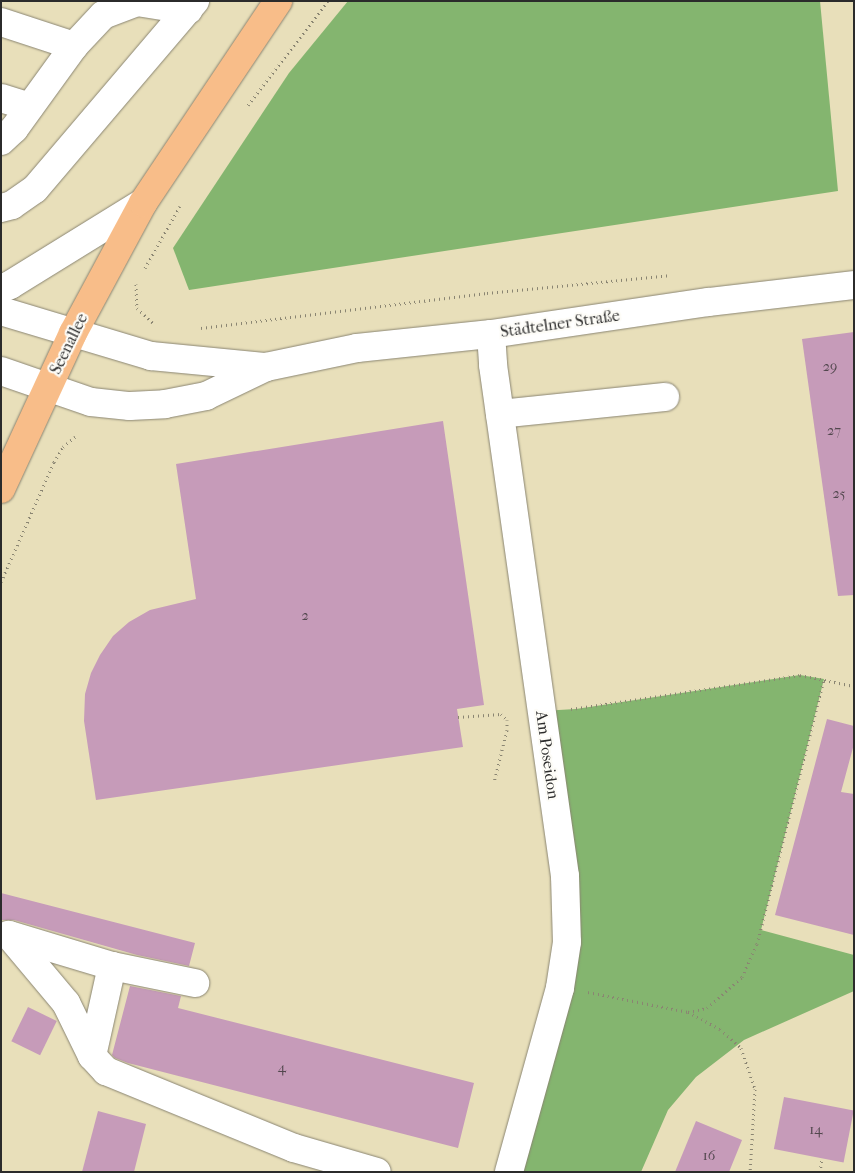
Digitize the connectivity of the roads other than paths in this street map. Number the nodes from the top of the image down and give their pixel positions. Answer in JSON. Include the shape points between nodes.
{"nodes":[{"id":1,"x":278,"y":1,"type":"edge"},
{"id":2,"x":192,"y":6,"type":"edge"},
{"id":3,"x":1,"y":22,"type":"edge"},
{"id":4,"x":74,"y":46,"type":"junction"},
{"id":5,"x":1,"y":98,"type":"edge"},
{"id":6,"x":30,"y":107,"type":"junction"},
{"id":7,"x":1,"y":141,"type":"edge"},
{"id":8,"x":143,"y":203,"type":"junction"},
{"id":9,"x":1,"y":208,"type":"edge"},
{"id":10,"x":854,"y":285,"type":"edge"},
{"id":11,"x":1,"y":289,"type":"edge"},
{"id":12,"x":1,"y":311,"type":"edge"},
{"id":13,"x":73,"y":333,"type":"junction"},
{"id":14,"x":491,"y":334,"type":"junction"},
{"id":15,"x":266,"y":366,"type":"junction"},
{"id":16,"x":1,"y":371,"type":"edge"},
{"id":17,"x":47,"y":389,"type":"junction"},
{"id":18,"x":665,"y":397,"type":"dead end"},
{"id":19,"x":500,"y":414,"type":"junction"},
{"id":20,"x":1,"y":489,"type":"edge"},
{"id":21,"x":112,"y":966,"type":"junction"},
{"id":22,"x":195,"y":983,"type":"dead end"},
{"id":23,"x":92,"y":1056,"type":"junction"},
{"id":24,"x":377,"y":1172,"type":"edge"},
{"id":25,"x":510,"y":1172,"type":"edge"}],
"edges":[{"from":1,"to":8,"type":"main road","name":"Seenallee"},
{"from":2,"to":4,"type":"street","via":[[137,2],[104,15]]},
{"from":2,"to":9,"type":"street","via":[[35,190]]},
{"from":3,"to":4,"type":"street"},
{"from":4,"to":6,"type":"street"},
{"from":5,"to":6,"type":"street"},
{"from":6,"to":7,"type":"street"},
{"from":8,"to":11,"type":"street","name":"Seenallee"},
{"from":8,"to":13,"type":"main road","name":"Seenallee"},
{"from":10,"to":14,"type":"street","name":"Städtelner Straße","via":[[709,302]]},
{"from":12,"to":13,"type":"street","name":"Städtelner Straße"},
{"from":13,"to":15,"type":"street","name":"Städtelner Straße","via":[[151,356]]},
{"from":13,"to":17,"type":"main road","name":"Seenallee"},
{"from":14,"to":15,"type":"street","name":"Städtelner Straße","via":[[358,348]]},
{"from":14,"to":19,"type":"street","name":"Am Poseidon"},
{"from":15,"to":17,"type":"street","name":"Städtelner Straße","via":[[206,396],[165,404],[130,406],[91,402]]},
{"from":16,"to":17,"type":"street","name":"Städtelner Straße"},
{"from":17,"to":20,"type":"main road","name":"Seenallee"},
{"from":18,"to":19,"type":"street"},
{"from":19,"to":25,"type":"street","name":"Am Poseidon","via":[[565,876],[567,942],[560,988]]},
{"from":21,"to":22,"type":"street"},
{"from":21,"to":23,"type":"street"},
{"from":21,"to":23,"type":"street","via":[[9,935],[66,1003]]},
{"from":23,"to":24,"type":"street","via":[[106,1071],[294,1148]]}]}
